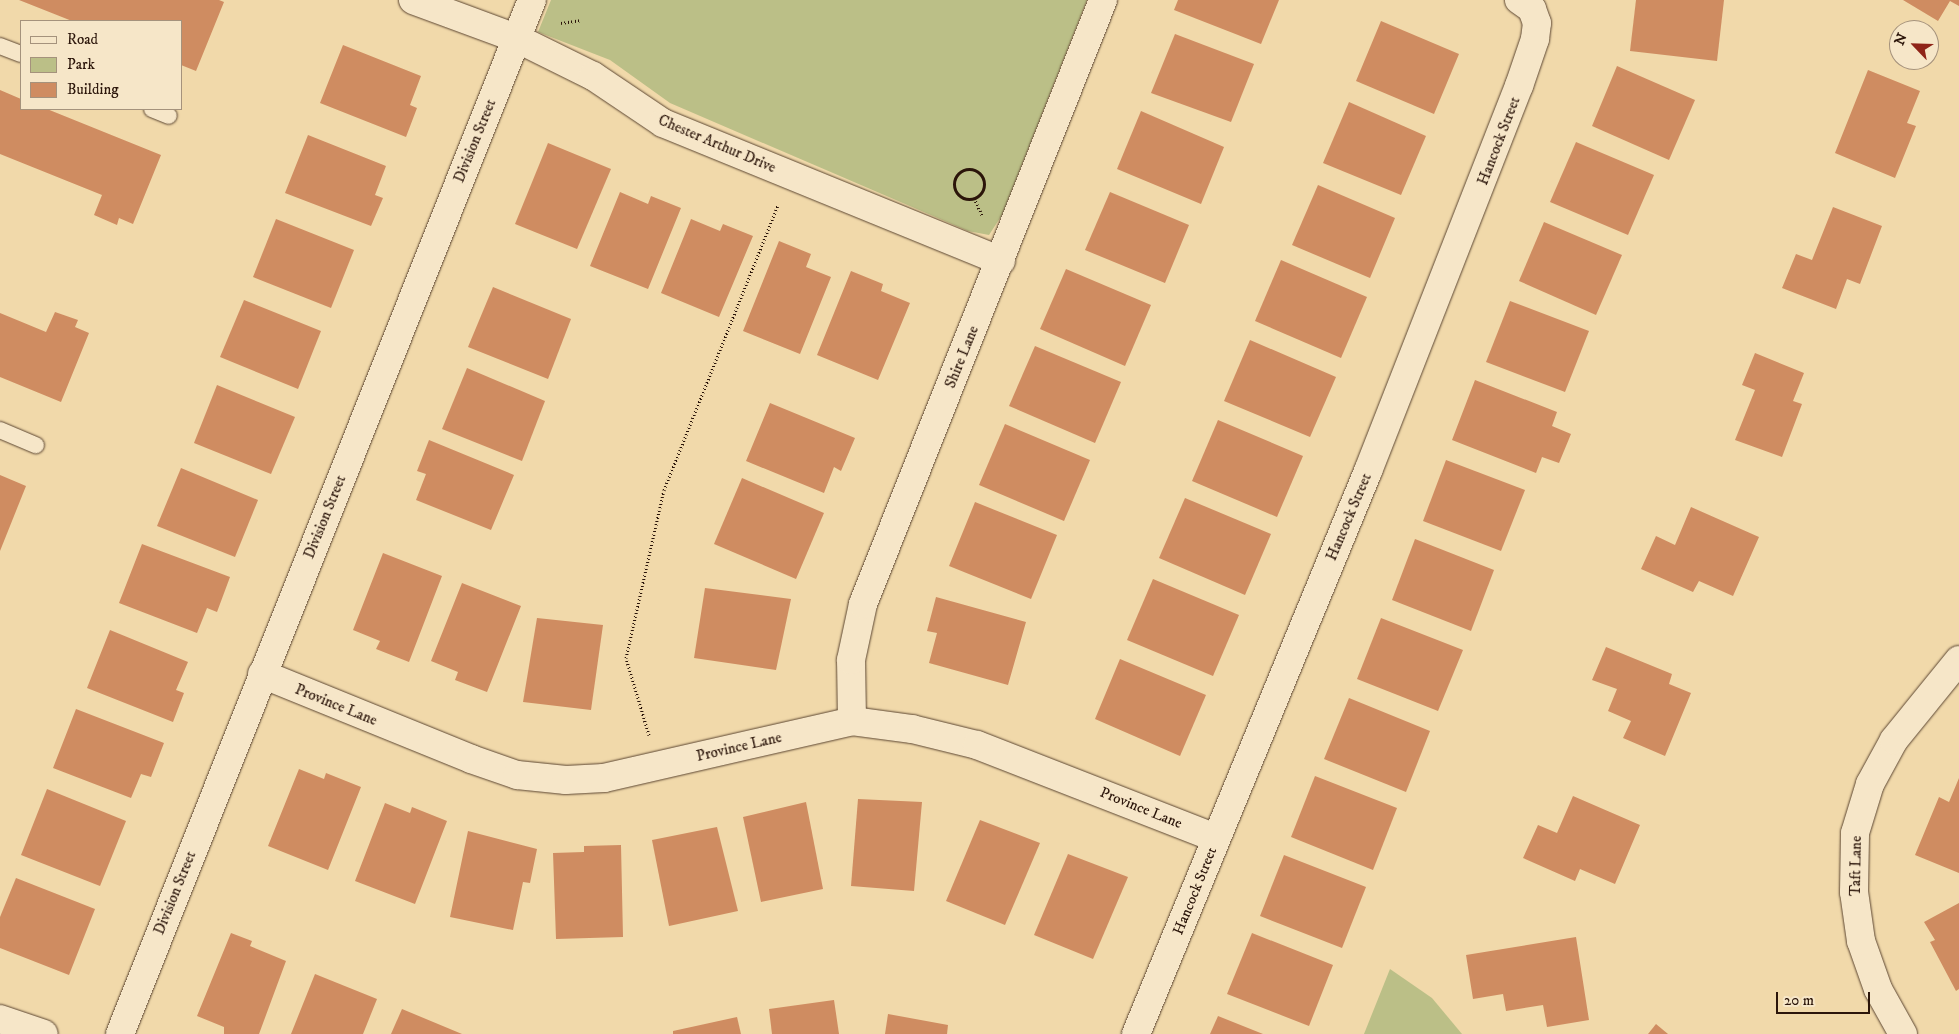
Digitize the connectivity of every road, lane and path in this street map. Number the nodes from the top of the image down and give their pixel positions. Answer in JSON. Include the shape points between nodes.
{"nodes":[{"id":1,"x":414,"y":0,"type":"edge"},
{"id":2,"x":532,"y":0,"type":"edge"},
{"id":3,"x":1104,"y":0,"type":"edge"},
{"id":4,"x":1519,"y":0,"type":"edge"},
{"id":5,"x":582,"y":20,"type":"dead end"},
{"id":6,"x":561,"y":24,"type":"dead end"},
{"id":7,"x":516,"y":38,"type":"junction"},
{"id":8,"x":0,"y":46,"type":"edge"},
{"id":9,"x":20,"y":54,"type":"edge"},
{"id":10,"x":154,"y":110,"type":"edge"},
{"id":11,"x":169,"y":116,"type":"dead end"},
{"id":12,"x":974,"y":198,"type":"junction"},
{"id":13,"x":778,"y":205,"type":"dead end"},
{"id":14,"x":982,"y":215,"type":"dead end"},
{"id":15,"x":1001,"y":261,"type":"junction"},
{"id":16,"x":0,"y":430,"type":"edge"},
{"id":17,"x":36,"y":446,"type":"dead end"},
{"id":18,"x":1959,"y":660,"type":"edge"},
{"id":19,"x":262,"y":674,"type":"junction"},
{"id":20,"x":852,"y":720,"type":"junction"},
{"id":21,"x":649,"y":735,"type":"dead end"},
{"id":22,"x":1216,"y":838,"type":"junction"},
{"id":23,"x":0,"y":1019,"type":"edge"},
{"id":24,"x":44,"y":1034,"type":"edge"},
{"id":25,"x":120,"y":1034,"type":"edge"},
{"id":26,"x":1136,"y":1034,"type":"edge"},
{"id":27,"x":1903,"y":1034,"type":"edge"}],
"edges":[{"from":1,"to":7,"type":"street","name":"Chester Arthur Drive"},
{"from":2,"to":7,"type":"street","name":"Division Street"},
{"from":3,"to":15,"type":"street","name":"Shire Lane"},
{"from":4,"to":22,"type":"street","name":"Hancock Street","via":[[1532,10],[1537,23],[1535,40],[1519,86],[1368,471]]},
{"from":5,"to":6,"type":"path"},
{"from":7,"to":15,"type":"street","name":"Chester Arthur Drive","via":[[593,76],[663,123]]},
{"from":7,"to":19,"type":"street","name":"Division Street"},
{"from":8,"to":9,"type":"lane"},
{"from":10,"to":11,"type":"lane"},
{"from":12,"to":12,"type":"path","via":[[982,192],[982,178],[971,169],[962,170],[953,181],[955,190],[961,197]]},
{"from":12,"to":14,"type":"path"},
{"from":13,"to":21,"type":"path","via":[[664,490],[626,658]]},
{"from":15,"to":20,"type":"street","name":"Shire Lane","via":[[863,604],[851,660]]},
{"from":16,"to":17,"type":"lane"},
{"from":18,"to":27,"type":"street","name":"Taft Lane","via":[[1894,740],[1870,784],[1855,834],[1854,892],[1861,941],[1878,989]]},
{"from":19,"to":20,"type":"street","name":"Province Lane","via":[[471,760],[517,775],[566,780],[604,778]]},
{"from":19,"to":25,"type":"street","name":"Division Street"},
{"from":20,"to":22,"type":"street","name":"Province Lane","via":[[912,729],[977,745]]},
{"from":22,"to":26,"type":"street","name":"Hancock Street"},
{"from":23,"to":24,"type":"street"}]}
